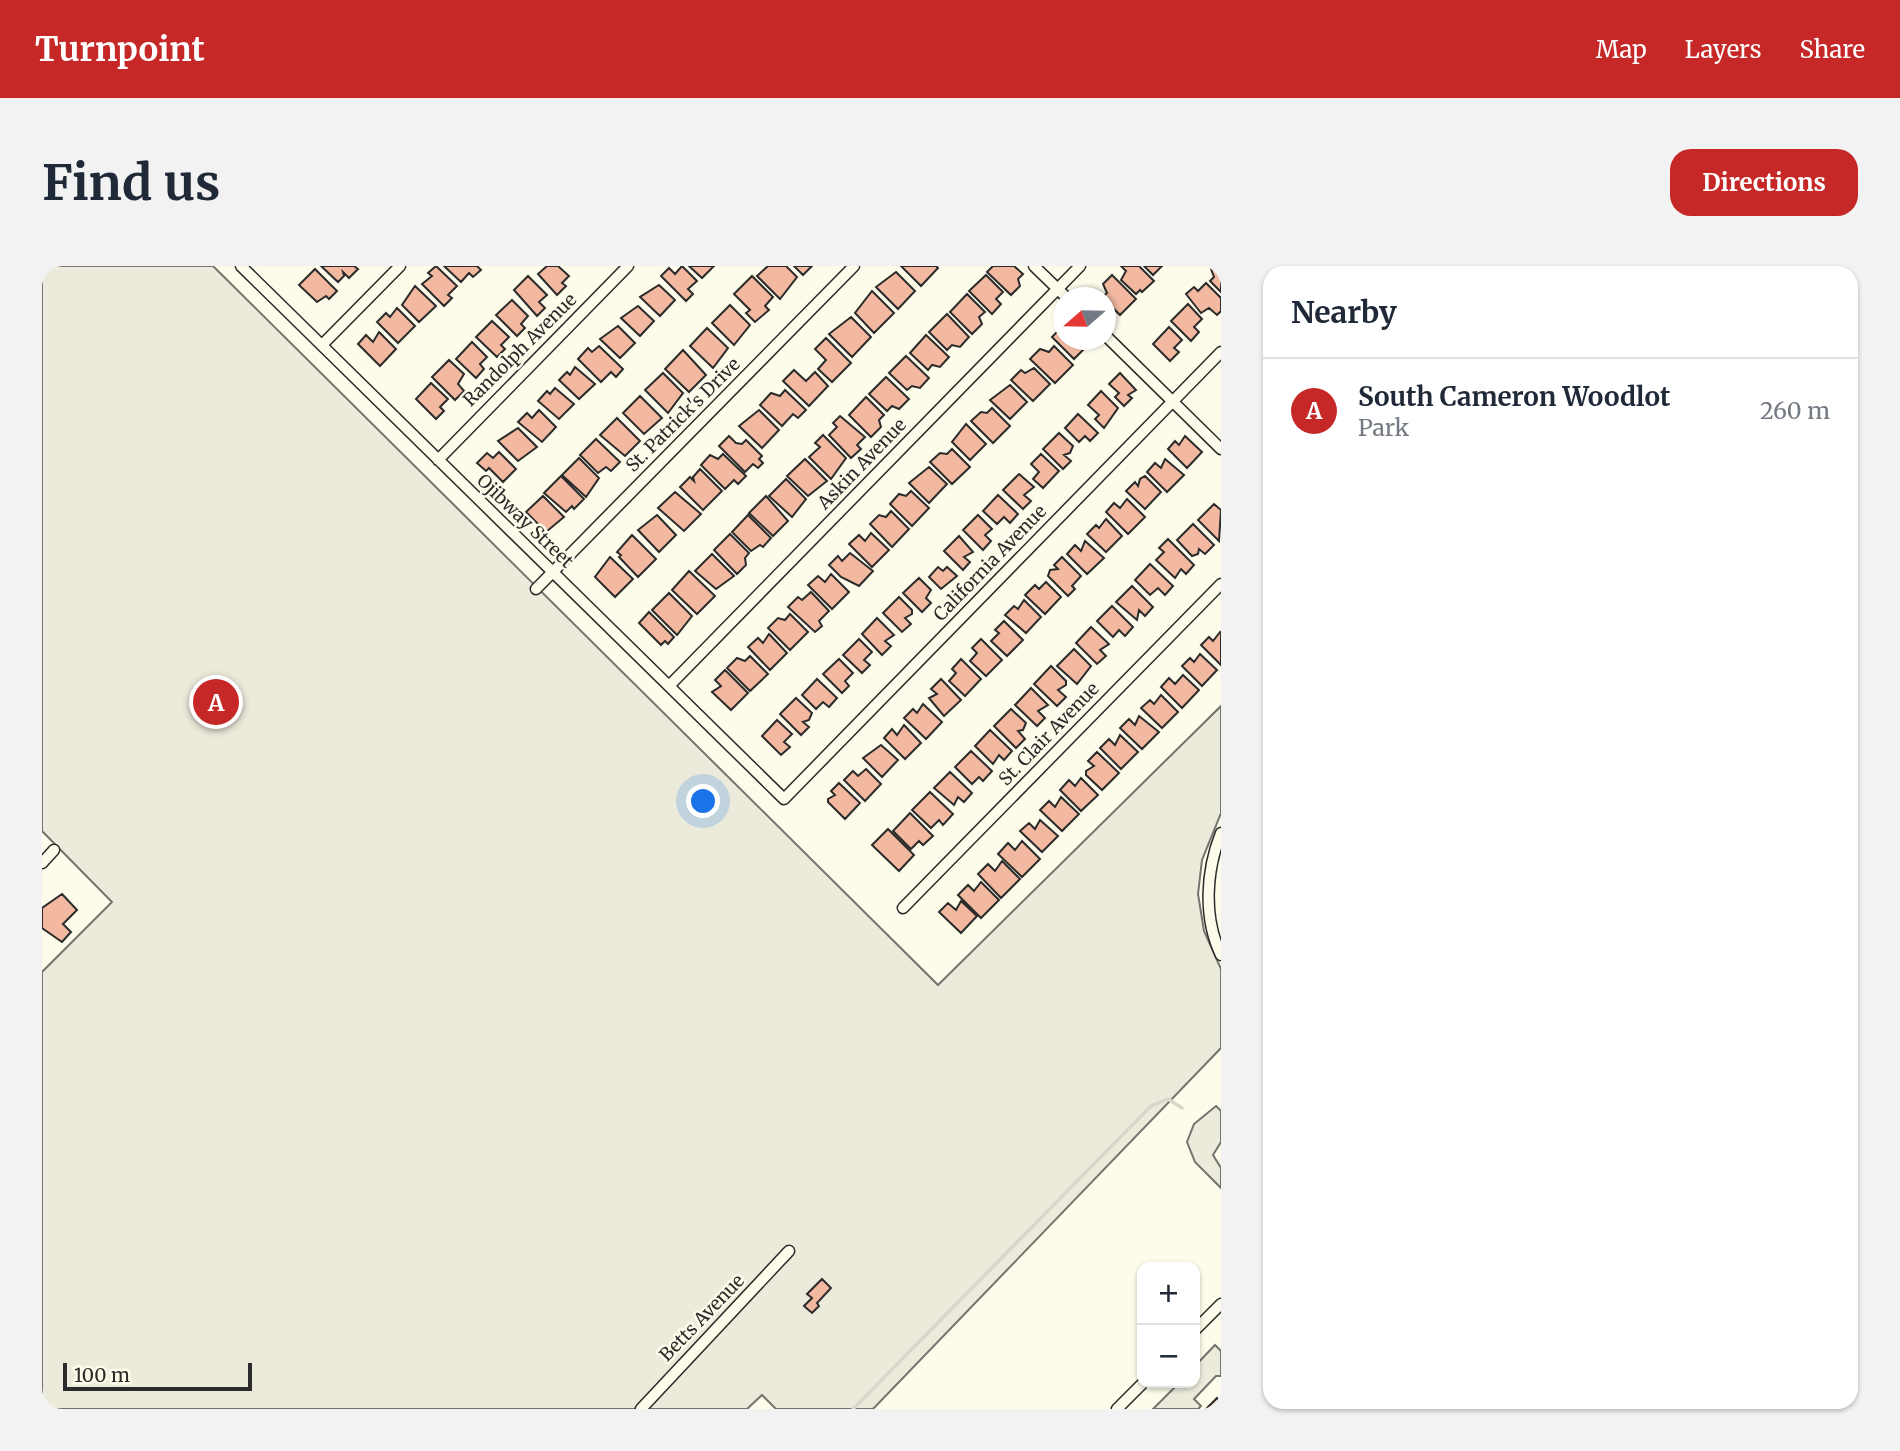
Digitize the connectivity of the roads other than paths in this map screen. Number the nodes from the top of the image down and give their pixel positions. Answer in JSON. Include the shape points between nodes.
{"nodes":[{"id":1,"x":242,"y":266,"type":"edge"},
{"id":2,"x":400,"y":266,"type":"edge"},
{"id":3,"x":628,"y":266,"type":"edge"},
{"id":4,"x":854,"y":266,"type":"edge"},
{"id":5,"x":1034,"y":266,"type":"edge"},
{"id":6,"x":1080,"y":266,"type":"edge"},
{"id":7,"x":1056,"y":287,"type":"edge"},
{"id":8,"x":1060,"y":287,"type":"edge"},
{"id":9,"x":1053,"y":294,"type":"edge"},
{"id":10,"x":323,"y":344,"type":"junction"},
{"id":11,"x":1116,"y":347,"type":"edge"},
{"id":12,"x":1221,"y":352,"type":"edge"},
{"id":13,"x":1172,"y":402,"type":"junction"},
{"id":14,"x":1221,"y":449,"type":"edge"},
{"id":15,"x":438,"y":460,"type":"junction"},
{"id":16,"x":552,"y":572,"type":"junction"},
{"id":17,"x":1221,"y":584,"type":"edge"},
{"id":18,"x":536,"y":589,"type":"dead end"},
{"id":19,"x":668,"y":685,"type":"junction"},
{"id":20,"x":784,"y":799,"type":"joint"},
{"id":21,"x":1221,"y":832,"type":"edge"},
{"id":22,"x":54,"y":850,"type":"dead end"},
{"id":23,"x":42,"y":863,"type":"edge"},
{"id":24,"x":903,"y":908,"type":"dead end"},
{"id":25,"x":1221,"y":956,"type":"edge"},
{"id":26,"x":789,"y":1251,"type":"dead end"},
{"id":27,"x":1221,"y":1304,"type":"edge"},
{"id":28,"x":1200,"y":1325,"type":"edge"},
{"id":29,"x":1138,"y":1388,"type":"edge"},
{"id":30,"x":642,"y":1409,"type":"edge"},
{"id":31,"x":1117,"y":1409,"type":"edge"}],
"edges":[{"from":1,"to":10,"type":"street","name":"Ojibway Street"},
{"from":2,"to":10,"type":"street"},
{"from":3,"to":15,"type":"street","name":"Randolph Avenue"},
{"from":4,"to":16,"type":"street","name":"St. Patrick's Drive"},
{"from":5,"to":7,"type":"street"},
{"from":6,"to":8,"type":"street","name":"Askin Avenue"},
{"from":9,"to":19,"type":"street","name":"Askin Avenue"},
{"from":10,"to":15,"type":"street","name":"Ojibway Street"},
{"from":11,"to":13,"type":"street"},
{"from":12,"to":13,"type":"street","name":"California Avenue"},
{"from":13,"to":14,"type":"street"},
{"from":13,"to":20,"type":"street","name":"California Avenue"},
{"from":15,"to":16,"type":"street","name":"Ojibway Street"},
{"from":16,"to":18,"type":"street","name":"St. Patrick's Drive"},
{"from":16,"to":19,"type":"street","name":"Ojibway Street"},
{"from":17,"to":24,"type":"street","name":"St. Clair Avenue"},
{"from":19,"to":20,"type":"street","name":"Ojibway Street"},
{"from":21,"to":25,"type":"street","via":[[1208,880],[1211,925]]},
{"from":22,"to":23,"type":"street"},
{"from":26,"to":30,"type":"street","name":"Betts Avenue"},
{"from":27,"to":28,"type":"street"},
{"from":29,"to":31,"type":"street"}]}
